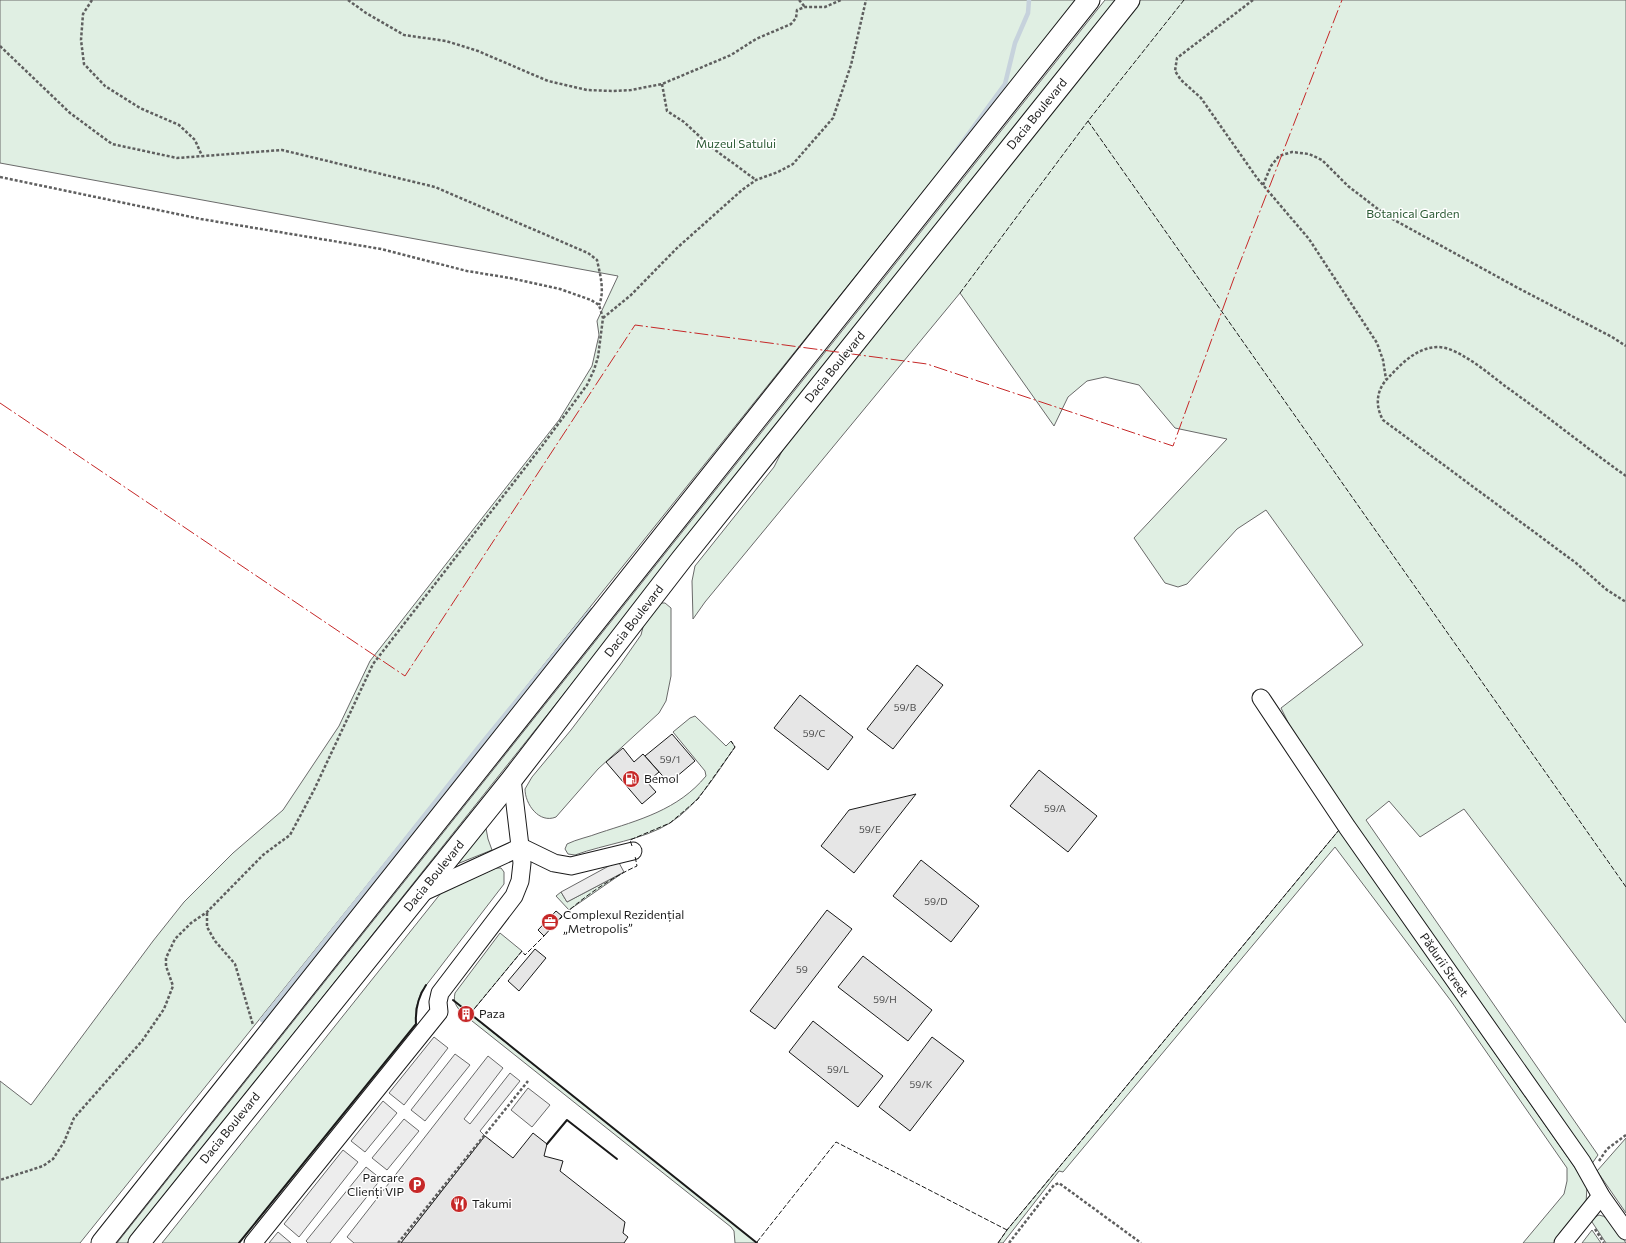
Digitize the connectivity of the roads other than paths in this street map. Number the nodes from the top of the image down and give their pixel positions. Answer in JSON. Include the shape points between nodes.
{"nodes":[{"id":1,"x":1089,"y":0,"type":"edge"},
{"id":2,"x":1129,"y":0,"type":"edge"},
{"id":3,"x":1261,"y":698,"type":"dead end"},
{"id":4,"x":512,"y":779,"type":"junction"},
{"id":5,"x":521,"y":847,"type":"junction"},
{"id":6,"x":633,"y":851,"type":"dead end"},
{"id":7,"x":419,"y":894,"type":"junction"},
{"id":8,"x":1601,"y":1196,"type":"junction"},
{"id":9,"x":1626,"y":1231,"type":"edge"},
{"id":10,"x":102,"y":1243,"type":"edge"},
{"id":11,"x":139,"y":1243,"type":"edge"},
{"id":12,"x":253,"y":1243,"type":"edge"},
{"id":13,"x":1563,"y":1243,"type":"edge"}],
"edges":[{"from":1,"to":10,"type":"main road"},
{"from":2,"to":4,"type":"main road","name":"Dacia Boulevard","via":[[681,560]]},
{"from":3,"to":8,"type":"street","name":"Pădurii Street","via":[[1347,827],[1582,1162]]},
{"from":4,"to":5,"type":"street"},
{"from":4,"to":7,"type":"main road","name":"Dacia Boulevard"},
{"from":5,"to":6,"type":"street","via":[[554,863],[571,866]]},
{"from":5,"to":7,"type":"street"},
{"from":5,"to":12,"type":"street","via":[[520,881],[514,896],[440,993],[439,1012]]},
{"from":7,"to":11,"type":"main road","name":"Dacia Boulevard"},
{"from":8,"to":9,"type":"street","name":"Pădurii Street"},
{"from":8,"to":13,"type":"street"}]}
